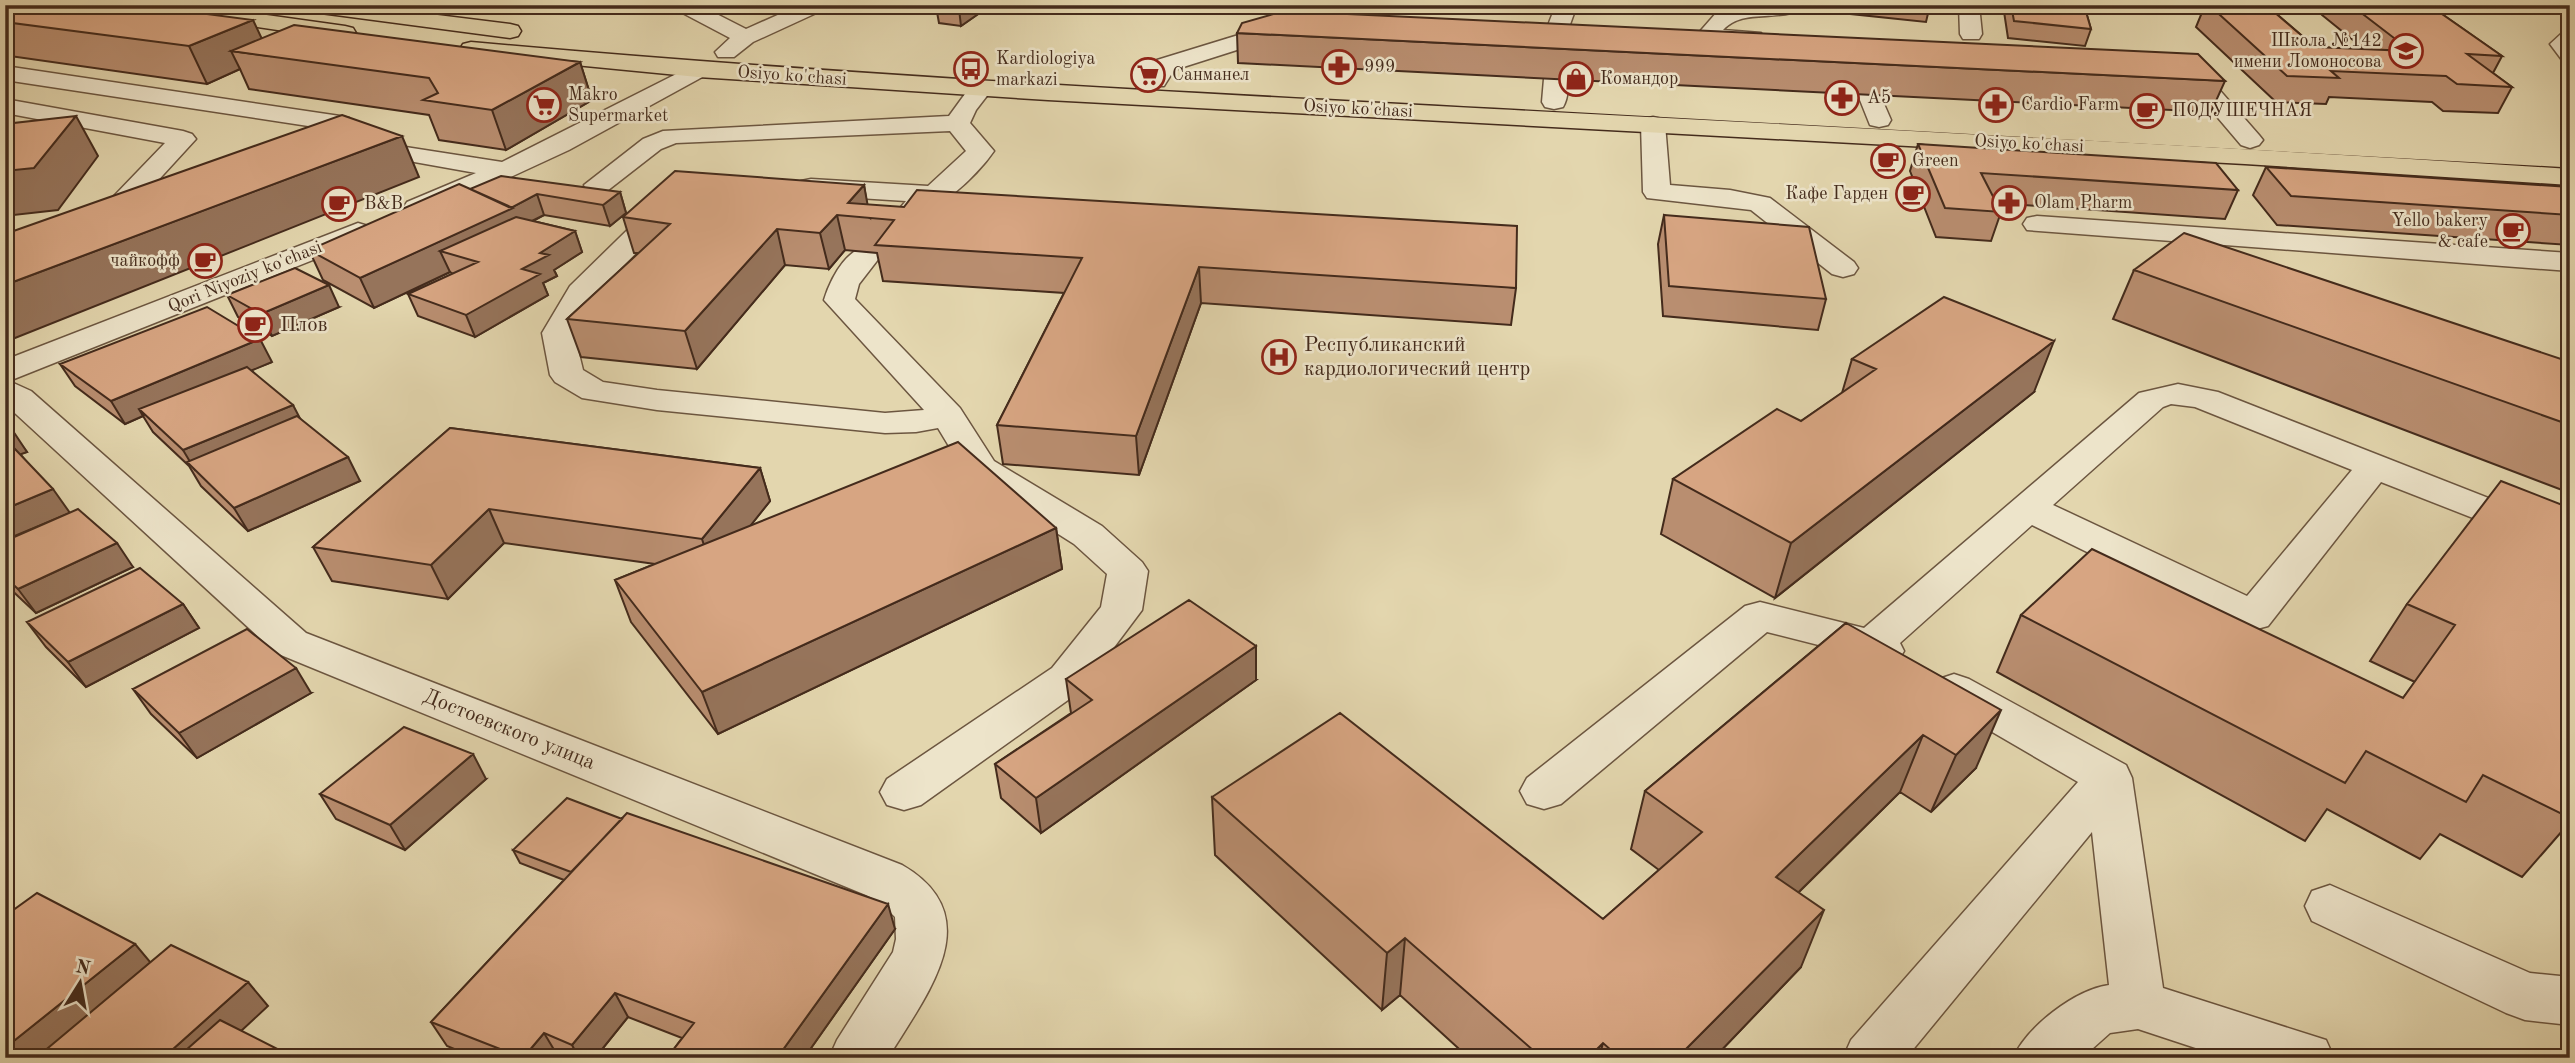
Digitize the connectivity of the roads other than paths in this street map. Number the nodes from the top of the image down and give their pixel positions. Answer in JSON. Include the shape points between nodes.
{"nodes":[{"id":1,"x":150,"y":5,"type":"edge"},
{"id":2,"x":309,"y":5,"type":"edge"},
{"id":3,"x":682,"y":5,"type":"edge"},
{"id":4,"x":818,"y":5,"type":"edge"},
{"id":5,"x":1567,"y":5,"type":"edge"},
{"id":6,"x":1784,"y":5,"type":"edge"},
{"id":7,"x":1969,"y":5,"type":"edge"},
{"id":8,"x":1358,"y":12,"type":"edge"},
{"id":9,"x":1531,"y":29,"type":"edge"},
{"id":10,"x":1557,"y":30,"type":"junction"},
{"id":11,"x":1584,"y":31,"type":"edge"},
{"id":12,"x":360,"y":34,"type":"edge"},
{"id":13,"x":1680,"y":35,"type":"edge"},
{"id":14,"x":1707,"y":36,"type":"junction"},
{"id":15,"x":2570,"y":38,"type":"edge"},
{"id":16,"x":1774,"y":39,"type":"edge"},
{"id":17,"x":1971,"y":44,"type":"edge"},
{"id":18,"x":736,"y":45,"type":"junction"},
{"id":19,"x":448,"y":46,"type":"edge"},
{"id":20,"x":1556,"y":54,"type":"edge"},
{"id":21,"x":2570,"y":55,"type":"edge"},
{"id":22,"x":2154,"y":59,"type":"edge"},
{"id":23,"x":698,"y":70,"type":"junction"},
{"id":24,"x":5,"y":74,"type":"edge"},
{"id":25,"x":988,"y":80,"type":"junction"},
{"id":26,"x":1151,"y":89,"type":"junction"},
{"id":27,"x":1870,"y":95,"type":"edge"},
{"id":28,"x":5,"y":106,"type":"edge"},
{"id":29,"x":1879,"y":120,"type":"junction"},
{"id":30,"x":958,"y":123,"type":"junction"},
{"id":31,"x":1653,"y":124,"type":"junction"},
{"id":32,"x":2250,"y":140,"type":"junction"},
{"id":33,"x":341,"y":143,"type":"junction"},
{"id":34,"x":303,"y":157,"type":"edge"},
{"id":35,"x":2570,"y":160,"type":"edge"},
{"id":36,"x":505,"y":170,"type":"junction"},
{"id":37,"x":2543,"y":175,"type":"junction"},
{"id":38,"x":2570,"y":177,"type":"edge"},
{"id":39,"x":597,"y":185,"type":"dead end"},
{"id":40,"x":788,"y":186,"type":"edge"},
{"id":41,"x":685,"y":189,"type":"edge"},
{"id":42,"x":935,"y":195,"type":"junction"},
{"id":43,"x":2570,"y":197,"type":"edge"},
{"id":44,"x":149,"y":211,"type":"edge"},
{"id":45,"x":2037,"y":224,"type":"dead end"},
{"id":46,"x":98,"y":229,"type":"junction"},
{"id":47,"x":5,"y":237,"type":"edge"},
{"id":48,"x":5,"y":262,"type":"edge"},
{"id":49,"x":2570,"y":262,"type":"edge"},
{"id":50,"x":1843,"y":268,"type":"dead end"},
{"id":51,"x":5,"y":372,"type":"edge"},
{"id":52,"x":5,"y":390,"type":"edge"},
{"id":53,"x":948,"y":415,"type":"junction"},
{"id":54,"x":2375,"y":466,"type":"junction"},
{"id":55,"x":2028,"y":508,"type":"junction"},
{"id":56,"x":2570,"y":544,"type":"edge"},
{"id":57,"x":1872,"y":644,"type":"junction"},
{"id":58,"x":2109,"y":778,"type":"junction"},
{"id":59,"x":1544,"y":791,"type":"dead end"},
{"id":60,"x":904,"y":792,"type":"dead end"},
{"id":61,"x":2330,"y":906,"type":"dead end"},
{"id":62,"x":2570,"y":1001,"type":"edge"},
{"id":63,"x":2138,"y":1005,"type":"junction"},
{"id":64,"x":857,"y":1058,"type":"edge"},
{"id":65,"x":1871,"y":1058,"type":"edge"},
{"id":66,"x":2041,"y":1058,"type":"edge"},
{"id":67,"x":2306,"y":1058,"type":"edge"}],
"edges":[{"from":1,"to":12,"type":"main road"},
{"from":2,"to":18,"type":"main road","name":"Osiyo ko'chasi","via":[[548,36]]},
{"from":3,"to":18,"type":"street"},
{"from":4,"to":18,"type":"street","name":"Qori Niyoziy ko'chasi"},
{"from":5,"to":10,"type":"street"},
{"from":6,"to":14,"type":"street","via":[[1774,12],[1725,16]]},
{"from":7,"to":17,"type":"street"},
{"from":8,"to":26,"type":"street","via":[[1165,65]]},
{"from":9,"to":10,"type":"street"},
{"from":10,"to":11,"type":"street"},
{"from":10,"to":20,"type":"street"},
{"from":13,"to":14,"type":"street"},
{"from":14,"to":16,"type":"street"},
{"from":15,"to":21,"type":"street","via":[[2561,44]]},
{"from":18,"to":23,"type":"main road","name":"Qori Niyoziy ko'chasi"},
{"from":18,"to":25,"type":"main road","name":"Osiyo ko'chasi"},
{"from":19,"to":23,"type":"main road","name":"Osiyo ko'chasi"},
{"from":22,"to":32,"type":"street","via":[[2187,67]]},
{"from":23,"to":25,"type":"main road","name":"Osiyo ko'chasi"},
{"from":23,"to":36,"type":"street","name":"Qori Niyoziy ko'chasi"},
{"from":24,"to":33,"type":"street","via":[[340,123]]},
{"from":25,"to":26,"type":"main road","name":"Osiyo ko'chasi"},
{"from":25,"to":30,"type":"street"},
{"from":26,"to":29,"type":"main road","name":"Osiyo ko'chasi","via":[[1555,91]]},
{"from":26,"to":31,"type":"main road","name":"Osiyo ko'chasi"},
{"from":27,"to":29,"type":"street"},
{"from":28,"to":46,"type":"street","via":[[183,139]]},
{"from":29,"to":32,"type":"main road","name":"Osiyo ko'chasi"},
{"from":30,"to":39,"type":"street","via":[[672,136],[652,144]]},
{"from":30,"to":42,"type":"street","via":[[981,151]]},
{"from":31,"to":37,"type":"main road","name":"Osiyo ko'chasi"},
{"from":31,"to":50,"type":"street","via":[[1657,192],[1760,204]]},
{"from":32,"to":35,"type":"main road","name":"Osiyo ko'chasi"},
{"from":33,"to":34,"type":"street"},
{"from":33,"to":36,"type":"street"},
{"from":36,"to":51,"type":"street","name":"Qori Niyoziy ko'chasi"},
{"from":37,"to":38,"type":"main road","name":"Osiyo ko'chasi"},
{"from":37,"to":43,"type":"street"},
{"from":40,"to":42,"type":"street"},
{"from":41,"to":53,"type":"street","via":[[581,292],[558,333],[567,375],[594,391],[657,400],[885,423]]},
{"from":42,"to":53,"type":"street","via":[[881,237],[844,284],[839,300]]},
{"from":44,"to":46,"type":"street"},
{"from":45,"to":49,"type":"street"},
{"from":46,"to":47,"type":"street"},
{"from":46,"to":48,"type":"street"},
{"from":52,"to":64,"type":"street","name":"Достоевского улица","via":[[291,643],[884,880],[906,894],[919,911],[920,953]]},
{"from":53,"to":60,"type":"street","via":[[979,468],[1088,535],[1128,571],[1121,610],[1067,678]]},
{"from":54,"to":55,"type":"street","via":[[2206,399],[2161,394]]},
{"from":54,"to":55,"type":"street","via":[[2253,616]]},
{"from":54,"to":56,"type":"street"},
{"from":55,"to":57,"type":"street"},
{"from":57,"to":58,"type":"street"},
{"from":57,"to":59,"type":"street","via":[[1760,616]]},
{"from":58,"to":63,"type":"street"},
{"from":58,"to":65,"type":"street"},
{"from":61,"to":62,"type":"street","via":[[2525,996]]},
{"from":63,"to":66,"type":"street","via":[[2097,1011]]},
{"from":63,"to":67,"type":"street"}]}
